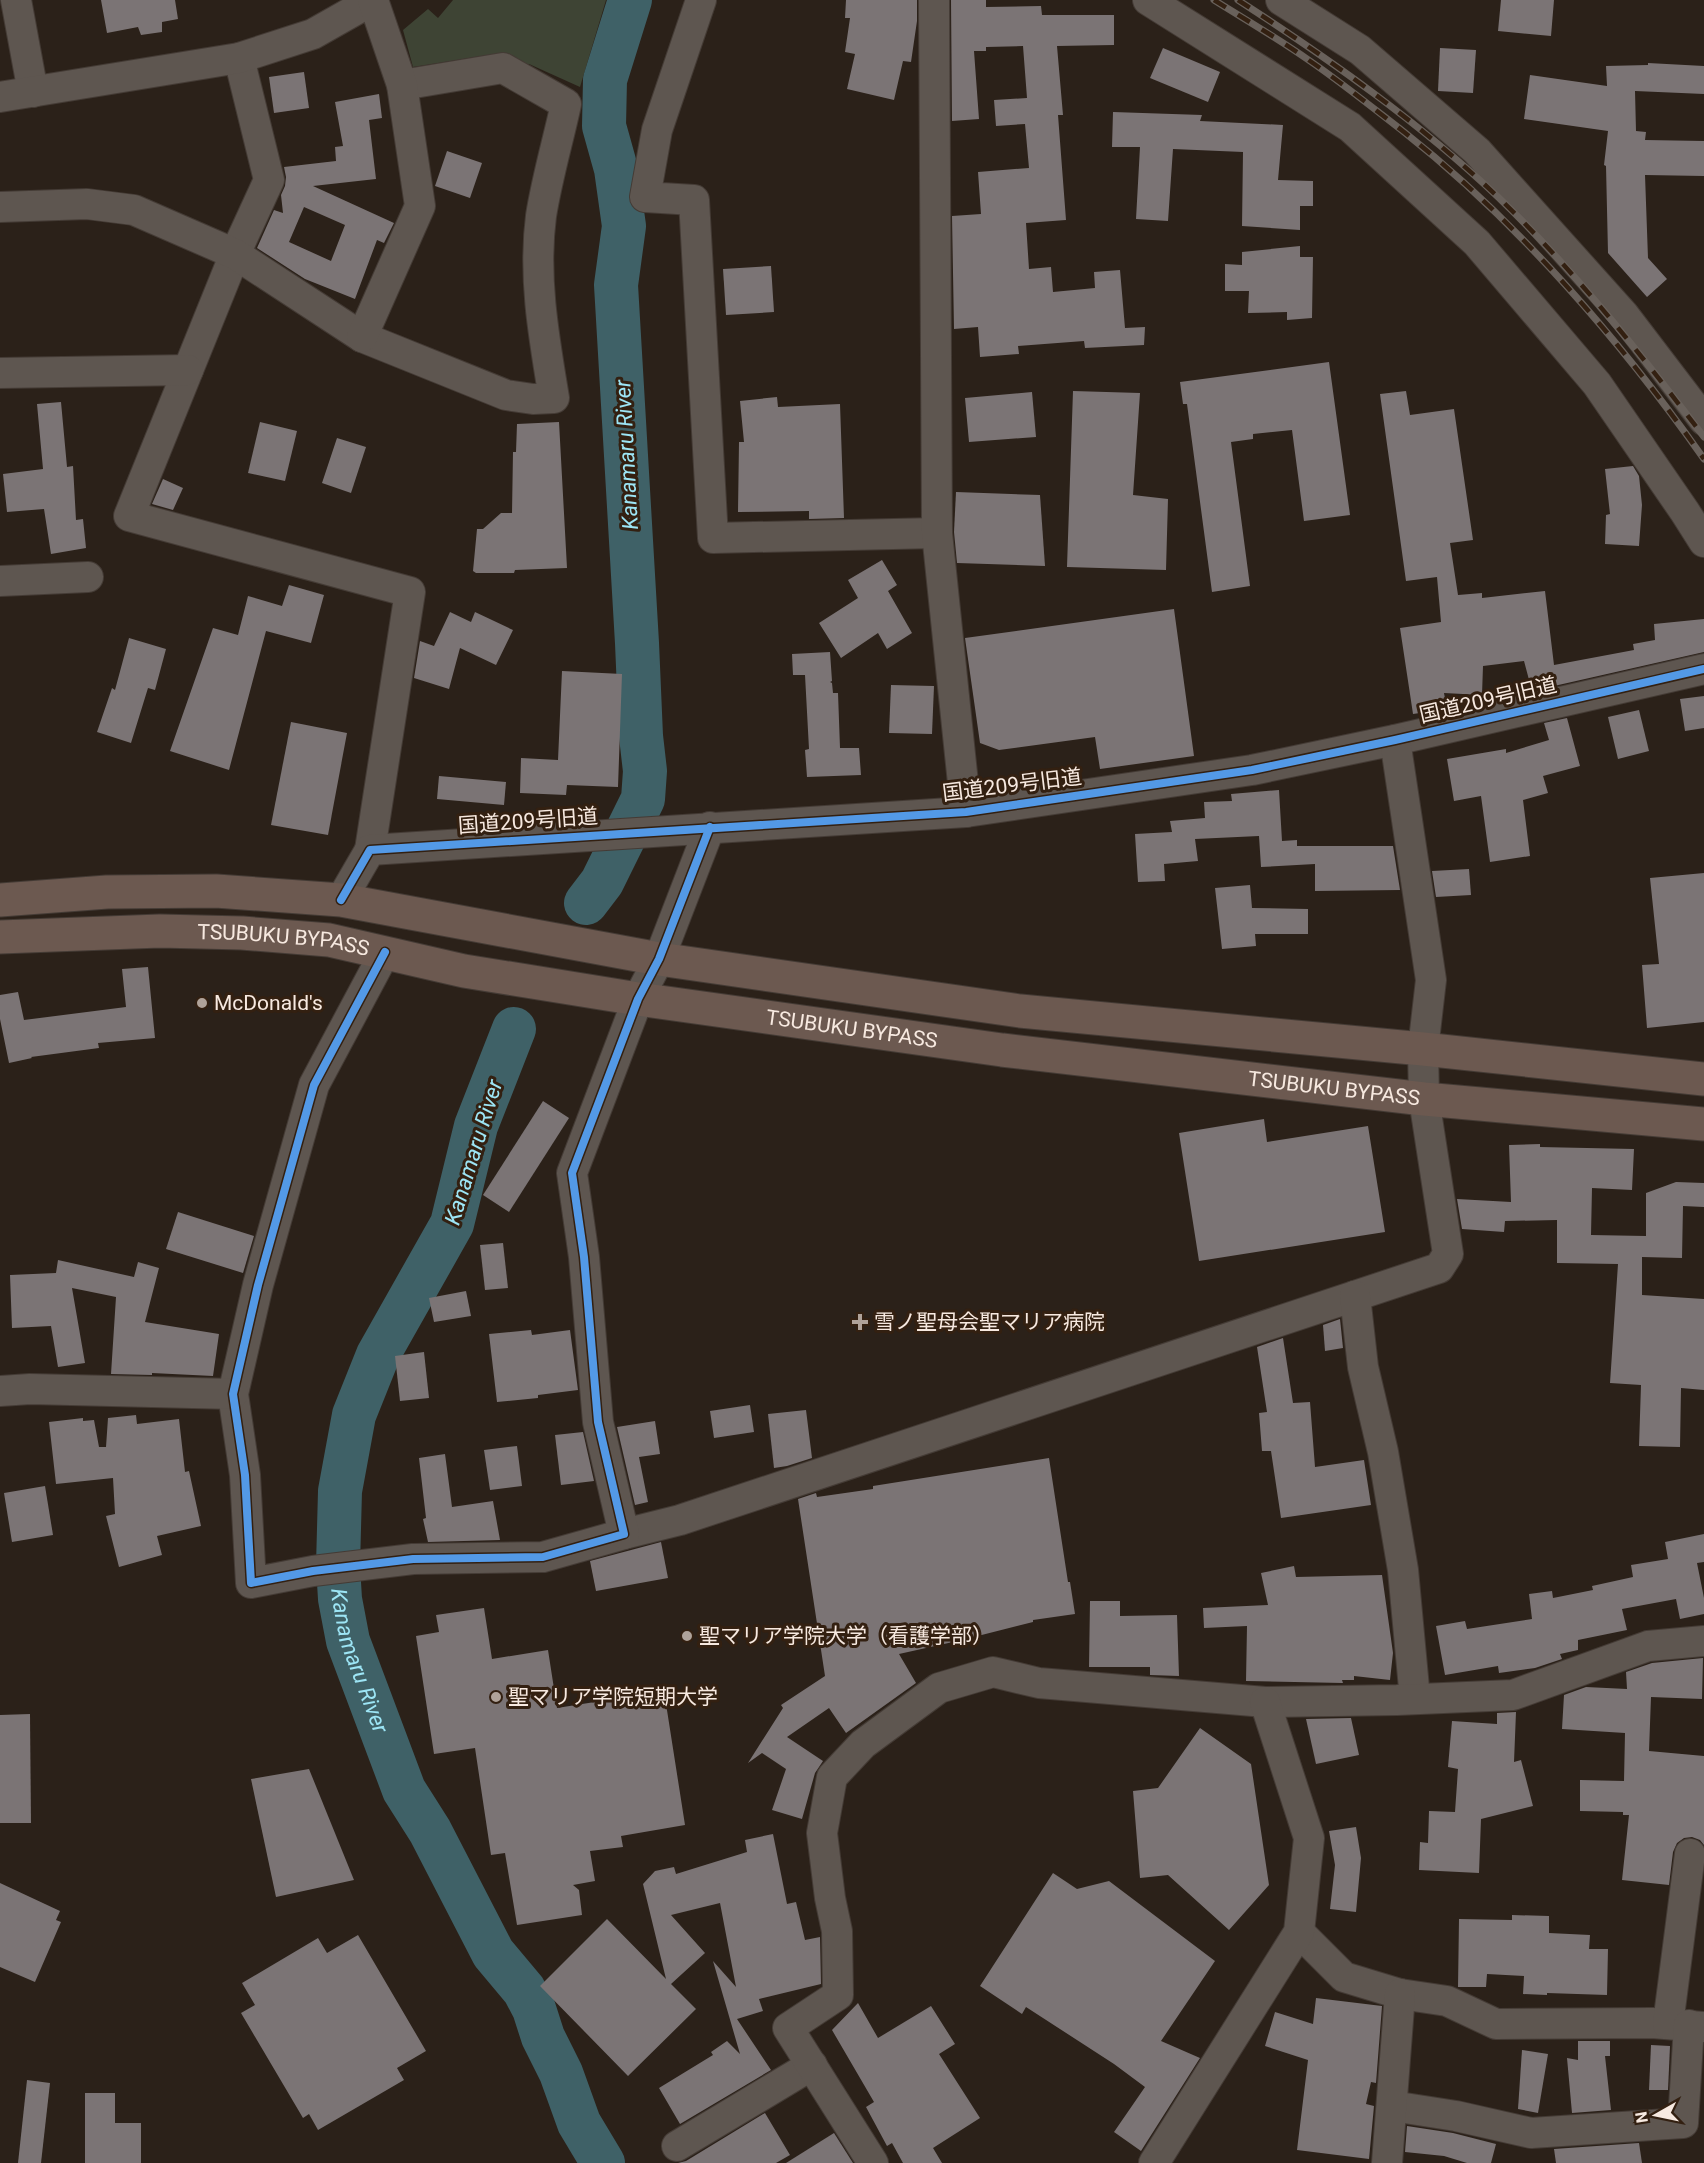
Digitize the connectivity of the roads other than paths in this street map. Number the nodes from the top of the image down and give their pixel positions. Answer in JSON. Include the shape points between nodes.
{"nodes":[{"id":1,"x":16,"y":0,"type":"edge"},
{"id":2,"x":373,"y":0,"type":"edge"},
{"id":3,"x":701,"y":0,"type":"edge"},
{"id":4,"x":934,"y":0,"type":"edge"},
{"id":5,"x":1148,"y":0,"type":"edge"},
{"id":6,"x":1281,"y":0,"type":"edge"},
{"id":7,"x":239,"y":58,"type":"junction"},
{"id":8,"x":402,"y":85,"type":"junction"},
{"id":9,"x":33,"y":92,"type":"junction"},
{"id":10,"x":0,"y":97,"type":"edge"},
{"id":11,"x":0,"y":207,"type":"edge"},
{"id":12,"x":234,"y":254,"type":"junction"},
{"id":13,"x":362,"y":337,"type":"junction"},
{"id":14,"x":188,"y":370,"type":"junction"},
{"id":15,"x":0,"y":373,"type":"edge"},
{"id":16,"x":1704,"y":420,"type":"edge"},
{"id":17,"x":937,"y":533,"type":"junction"},
{"id":18,"x":1704,"y":542,"type":"edge"},
{"id":19,"x":88,"y":577,"type":"dead end"},
{"id":20,"x":0,"y":581,"type":"edge"},
{"id":21,"x":1704,"y":669,"type":"edge"},
{"id":22,"x":1395,"y":740,"type":"junction"},
{"id":23,"x":966,"y":812,"type":"junction"},
{"id":24,"x":710,"y":827,"type":"junction"},
{"id":25,"x":370,"y":850,"type":"junction"},
{"id":26,"x":0,"y":900,"type":"edge"},
{"id":27,"x":341,"y":900,"type":"junction"},
{"id":28,"x":0,"y":937,"type":"edge"},
{"id":29,"x":385,"y":952,"type":"junction"},
{"id":30,"x":659,"y":959,"type":"junction"},
{"id":31,"x":638,"y":999,"type":"junction"},
{"id":32,"x":1423,"y":1048,"type":"junction"},
{"id":33,"x":1704,"y":1079,"type":"edge"},
{"id":34,"x":1424,"y":1099,"type":"junction"},
{"id":35,"x":1704,"y":1124,"type":"edge"},
{"id":36,"x":1355,"y":1296,"type":"junction"},
{"id":37,"x":0,"y":1391,"type":"edge"},
{"id":38,"x":233,"y":1394,"type":"junction"},
{"id":39,"x":624,"y":1534,"type":"junction"},
{"id":40,"x":1704,"y":1641,"type":"edge"},
{"id":41,"x":1415,"y":1699,"type":"junction"},
{"id":42,"x":1264,"y":1702,"type":"junction"},
{"id":43,"x":1690,"y":1854,"type":"dead end"},
{"id":44,"x":1299,"y":1932,"type":"junction"},
{"id":45,"x":1400,"y":1994,"type":"junction"},
{"id":46,"x":1687,"y":2025,"type":"edge"},
{"id":47,"x":812,"y":2065,"type":"junction"},
{"id":48,"x":1392,"y":2106,"type":"junction"},
{"id":49,"x":677,"y":2146,"type":"dead end"},
{"id":50,"x":873,"y":2163,"type":"edge"},
{"id":51,"x":1154,"y":2163,"type":"edge"},
{"id":52,"x":1387,"y":2163,"type":"edge"}],
"edges":[{"from":1,"to":9,"type":"street"},
{"from":2,"to":7,"type":"street","via":[[313,34]]},
{"from":2,"to":8,"type":"street"},
{"from":3,"to":17,"type":"street","via":[[657,130],[645,197],[694,200],[713,538]]},
{"from":4,"to":17,"type":"street"},
{"from":5,"to":18,"type":"street","via":[[1350,126],[1477,243],[1597,384]]},
{"from":6,"to":16,"type":"street","via":[[1360,50],[1478,151],[1624,315]]},
{"from":7,"to":9,"type":"street"},
{"from":7,"to":12,"type":"street","via":[[269,180]]},
{"from":8,"to":13,"type":"street","via":[[420,206]]},
{"from":8,"to":13,"type":"street","via":[[503,68],[566,104],[541,216],[538,273],[554,398],[506,395]]},
{"from":9,"to":10,"type":"street"},
{"from":11,"to":12,"type":"street","via":[[87,204],[134,210]]},
{"from":12,"to":13,"type":"street"},
{"from":12,"to":14,"type":"street"},
{"from":14,"to":15,"type":"street"},
{"from":14,"to":25,"type":"street","via":[[129,516],[410,592]]},
{"from":17,"to":23,"type":"street"},
{"from":19,"to":20,"type":"street"},
{"from":21,"to":22,"type":"street","name":"国道209号旧道"},
{"from":22,"to":23,"type":"street","name":"国道209号旧道","via":[[1252,770]]},
{"from":22,"to":32,"type":"street","via":[[1431,980]]},
{"from":23,"to":24,"type":"street","name":"国道209号旧道"},
{"from":24,"to":25,"type":"street","name":"国道209号旧道"},
{"from":24,"to":30,"type":"street"},
{"from":25,"to":27,"type":"street"},
{"from":26,"to":27,"type":"highway","name":"TSUBUKU BYPASS","via":[[108,892],[216,891]]},
{"from":27,"to":30,"type":"highway","name":"TSUBUKU BYPASS"},
{"from":28,"to":29,"type":"highway","name":"TSUBUKU BYPASS","via":[[160,931],[243,933],[329,940]]},
{"from":29,"to":31,"type":"highway","name":"TSUBUKU BYPASS","via":[[464,971]]},
{"from":29,"to":38,"type":"street","via":[[314,1085],[258,1285]]},
{"from":30,"to":31,"type":"street"},
{"from":30,"to":32,"type":"highway","name":"TSUBUKU BYPASS","via":[[1020,1011]]},
{"from":31,"to":34,"type":"highway","name":"TSUBUKU BYPASS","via":[[1002,1050]]},
{"from":31,"to":39,"type":"street","via":[[572,1173],[584,1257],[598,1422]]},
{"from":32,"to":33,"type":"highway","name":"TSUBUKU BYPASS"},
{"from":32,"to":34,"type":"street"},
{"from":34,"to":35,"type":"highway","name":"TSUBUKU BYPASS"},
{"from":34,"to":36,"type":"street","via":[[1448,1254],[1439,1268]]},
{"from":36,"to":39,"type":"street","via":[[680,1520]]},
{"from":36,"to":41,"type":"street","via":[[1363,1367],[1383,1452],[1402,1570]]},
{"from":37,"to":38,"type":"street"},
{"from":38,"to":39,"type":"street","via":[[245,1475],[251,1583],[413,1559],[543,1557]]},
{"from":40,"to":41,"type":"street","via":[[1648,1646],[1513,1695]]},
{"from":41,"to":42,"type":"street"},
{"from":42,"to":44,"type":"street","via":[[1309,1838]]},
{"from":42,"to":47,"type":"street","via":[[1039,1683],[993,1671],[939,1688],[863,1744],[832,1777],[822,1833],[837,1931],[838,1995],[788,2028]]},
{"from":43,"to":46,"type":"street"},
{"from":44,"to":45,"type":"street","via":[[1344,1977]]},
{"from":44,"to":51,"type":"street"},
{"from":45,"to":46,"type":"street","via":[[1447,2001],[1496,2024]]},
{"from":45,"to":48,"type":"street"},
{"from":46,"to":48,"type":"street","via":[[1683,2122],[1531,2133]]},
{"from":47,"to":49,"type":"street"},
{"from":47,"to":50,"type":"street"},
{"from":48,"to":52,"type":"street"}]}
